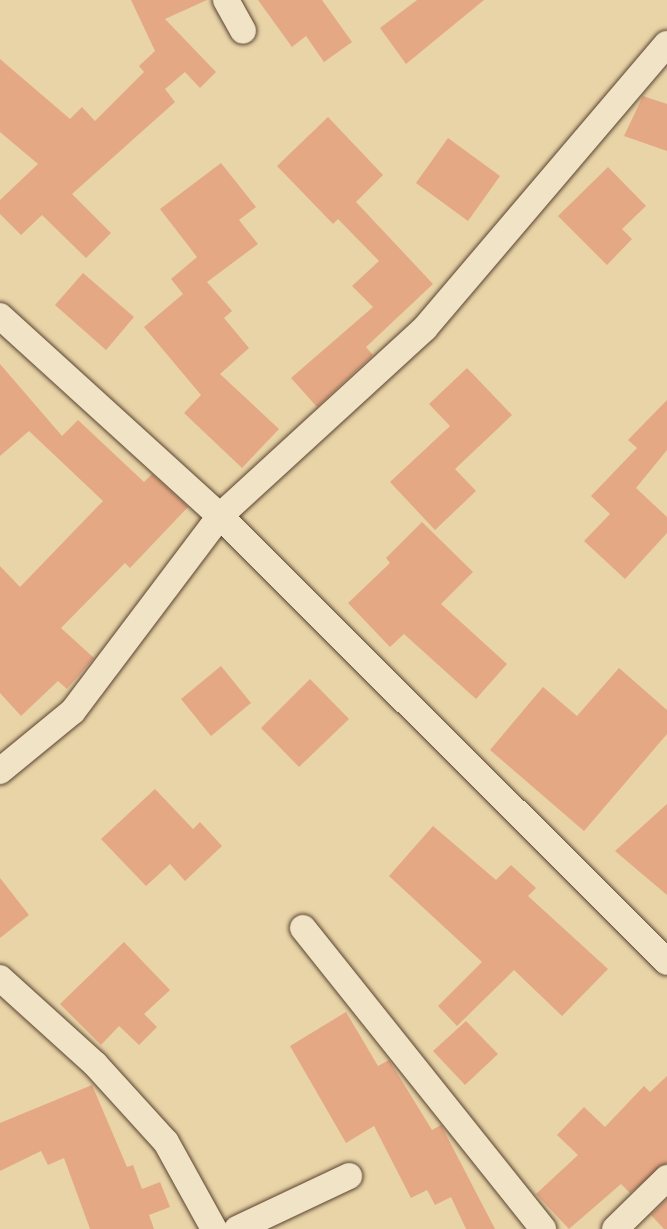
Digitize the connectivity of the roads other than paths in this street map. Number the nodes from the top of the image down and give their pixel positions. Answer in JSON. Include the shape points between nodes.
{"nodes":[{"id":1,"x":226,"y":0,"type":"edge"},
{"id":2,"x":243,"y":31,"type":"dead end"},
{"id":3,"x":667,"y":44,"type":"edge"},
{"id":4,"x":0,"y":316,"type":"edge"},
{"id":5,"x":220,"y":516,"type":"junction"},
{"id":6,"x":0,"y":771,"type":"edge"},
{"id":7,"x":303,"y":928,"type":"dead end"},
{"id":8,"x":667,"y":962,"type":"edge"},
{"id":9,"x":0,"y":978,"type":"edge"},
{"id":10,"x":349,"y":1176,"type":"dead end"},
{"id":11,"x":667,"y":1178,"type":"edge"},
{"id":12,"x":214,"y":1229,"type":"edge"},
{"id":13,"x":237,"y":1229,"type":"edge"},
{"id":14,"x":543,"y":1229,"type":"edge"},
{"id":15,"x":615,"y":1229,"type":"edge"}],
"edges":[{"from":1,"to":2,"type":"street"},
{"from":3,"to":5,"type":"street","via":[[425,328]]},
{"from":4,"to":5,"type":"street"},
{"from":5,"to":6,"type":"street","via":[[73,711]]},
{"from":5,"to":8,"type":"street"},
{"from":7,"to":14,"type":"street"},
{"from":9,"to":12,"type":"street","via":[[94,1064],[166,1142]]},
{"from":10,"to":13,"type":"street"},
{"from":11,"to":15,"type":"street"}]}
